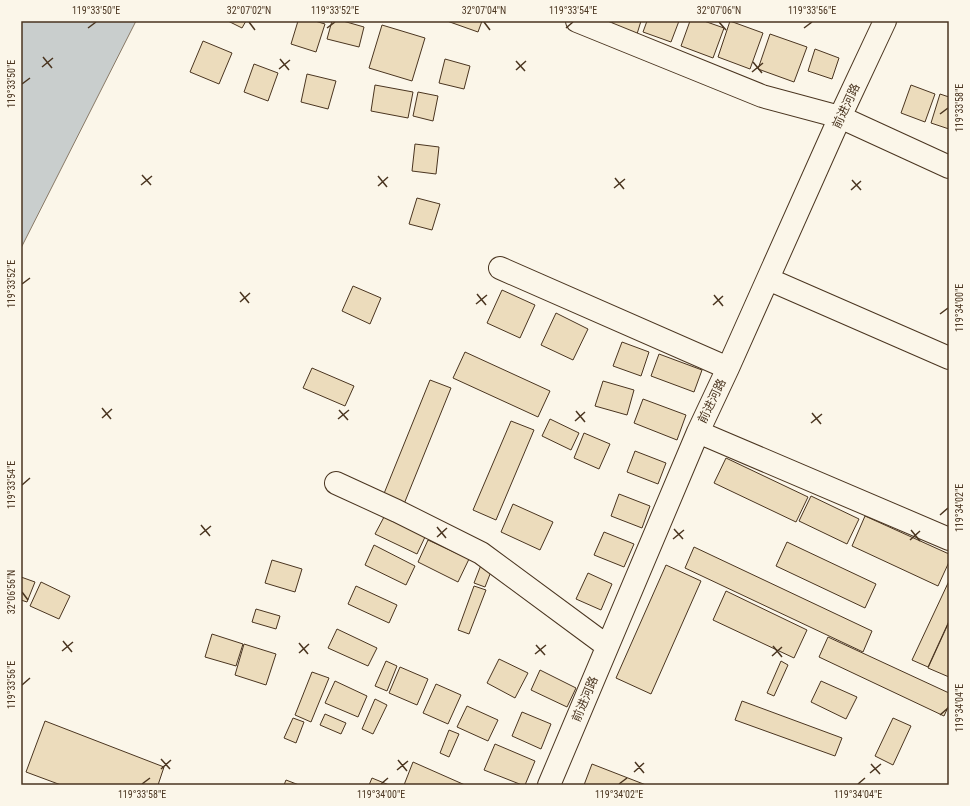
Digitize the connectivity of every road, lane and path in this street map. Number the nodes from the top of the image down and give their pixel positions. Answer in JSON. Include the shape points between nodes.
{"nodes":[{"id":1,"x":577,"y":21,"type":"edge"},
{"id":2,"x":885,"y":21,"type":"edge"},
{"id":3,"x":840,"y":117,"type":"junction"},
{"id":4,"x":949,"y":167,"type":"edge"},
{"id":5,"x":500,"y":268,"type":"dead end"},
{"id":6,"x":768,"y":279,"type":"junction"},
{"id":7,"x":949,"y":358,"type":"edge"},
{"id":8,"x":728,"y":368,"type":"junction"},
{"id":9,"x":698,"y":432,"type":"junction"},
{"id":10,"x":336,"y":483,"type":"dead end"},
{"id":11,"x":949,"y":539,"type":"edge"},
{"id":12,"x":607,"y":646,"type":"junction"},
{"id":13,"x":549,"y":785,"type":"edge"}],
"edges":[{"from":1,"to":3,"type":"street","via":[[762,96]]},
{"from":2,"to":3,"type":"street","name":"前进河路"},
{"from":3,"to":4,"type":"street"},
{"from":3,"to":6,"type":"street","name":"前进河路"},
{"from":5,"to":8,"type":"street"},
{"from":6,"to":7,"type":"street"},
{"from":6,"to":8,"type":"street","name":"前进河路"},
{"from":8,"to":9,"type":"street","name":"前进河路"},
{"from":9,"to":11,"type":"street"},
{"from":9,"to":12,"type":"street","name":"前进河路"},
{"from":10,"to":12,"type":"street","via":[[481,553]]},
{"from":12,"to":13,"type":"street","name":"前进河路"}]}
